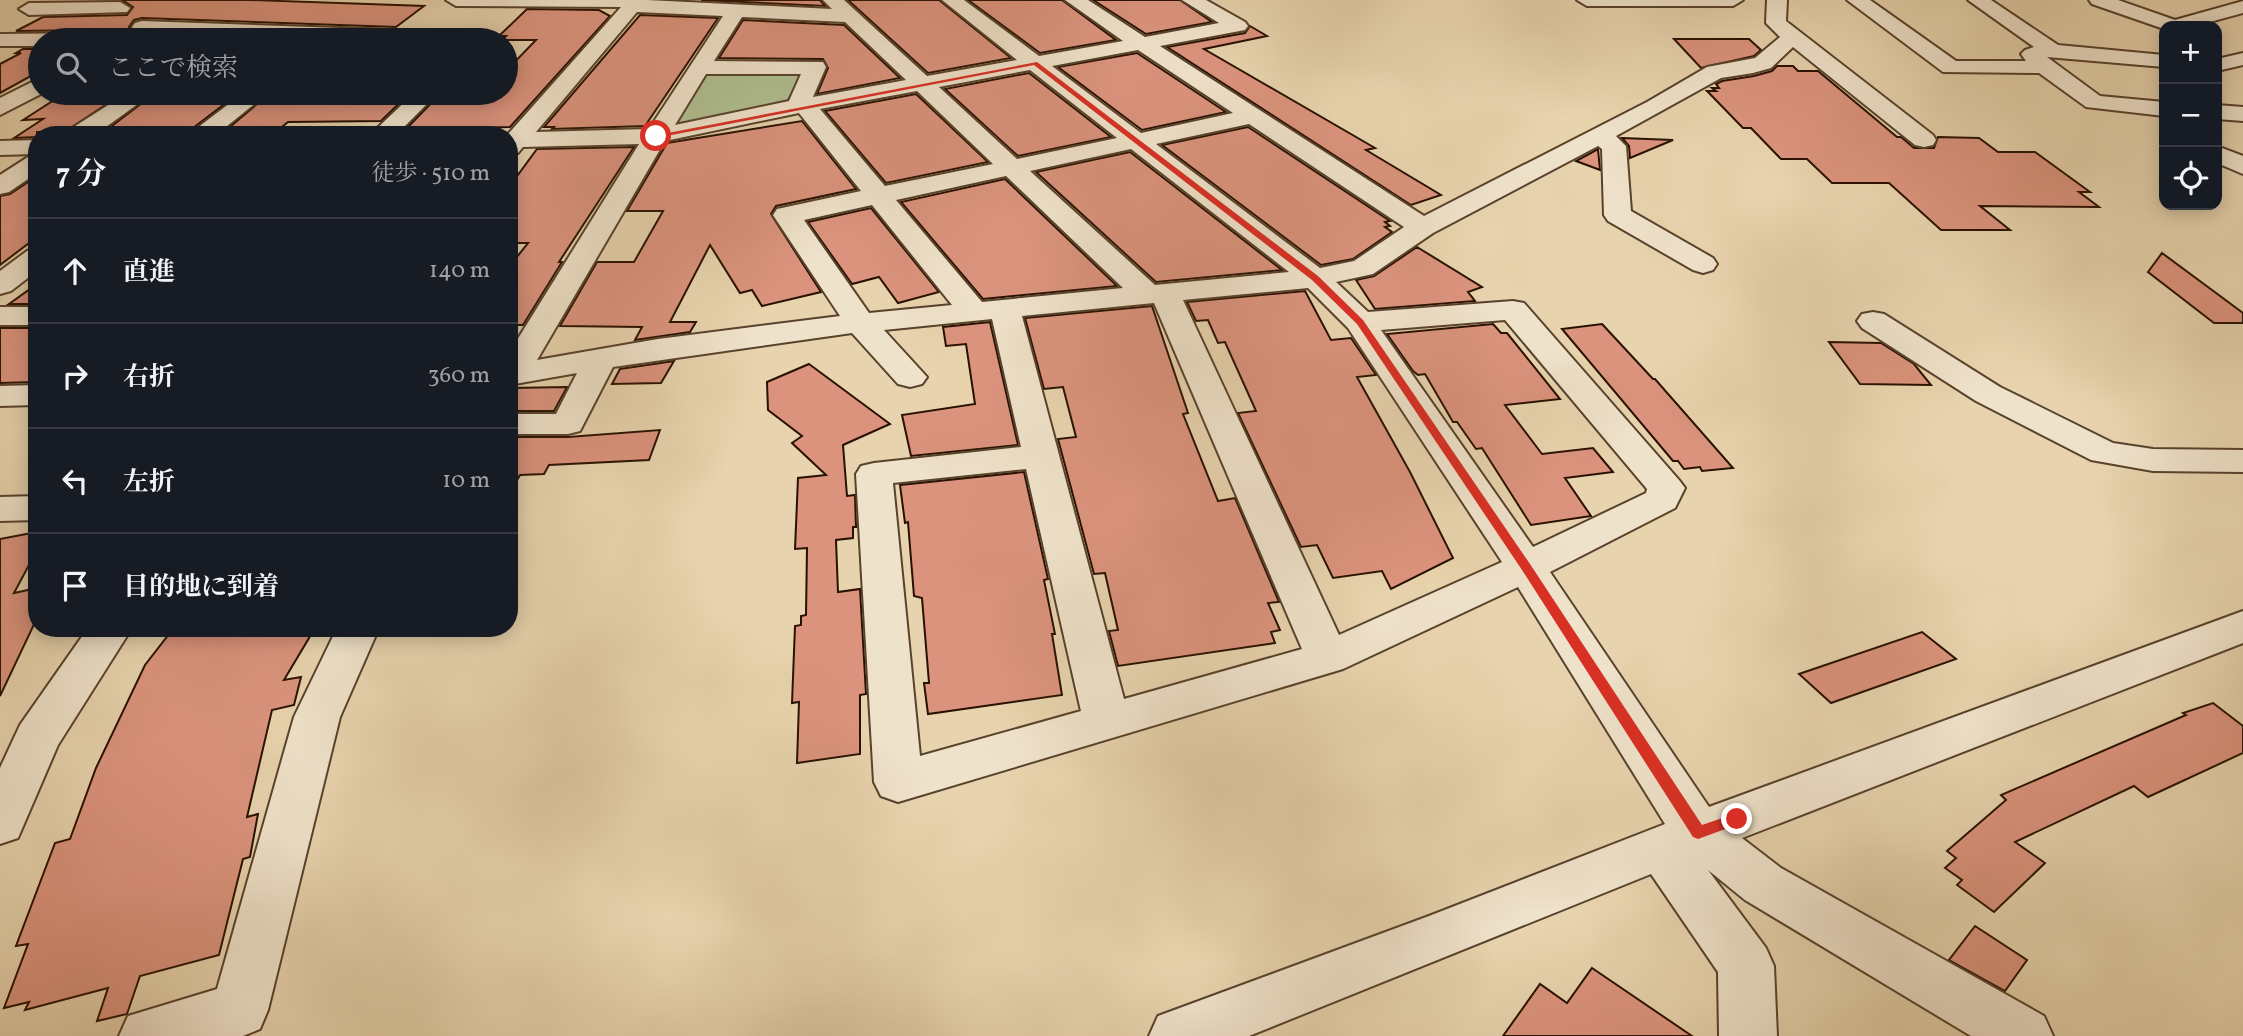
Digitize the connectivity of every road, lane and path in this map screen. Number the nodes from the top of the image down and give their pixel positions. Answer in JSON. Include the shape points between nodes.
{"nodes":[{"id":1,"x":456,"y":0,"type":"edge"},
{"id":2,"x":952,"y":0,"type":"edge"},
{"id":3,"x":1075,"y":0,"type":"edge"},
{"id":4,"x":1192,"y":0,"type":"edge"},
{"id":5,"x":1587,"y":0,"type":"edge"},
{"id":6,"x":1733,"y":0,"type":"edge"},
{"id":7,"x":1777,"y":0,"type":"edge"},
{"id":8,"x":1857,"y":0,"type":"edge"},
{"id":9,"x":1978,"y":0,"type":"edge"},
{"id":10,"x":2099,"y":0,"type":"edge"},
{"id":11,"x":526,"y":1,"type":"edge"},
{"id":12,"x":635,"y":2,"type":"edge"},
{"id":13,"x":36,"y":5,"type":"edge"},
{"id":14,"x":176,"y":7,"type":"dead end"},
{"id":15,"x":120,"y":8,"type":"dead end"},
{"id":16,"x":842,"y":8,"type":"edge"},
{"id":17,"x":735,"y":12,"type":"junction"},
{"id":18,"x":2237,"y":12,"type":"edge"},
{"id":19,"x":806,"y":15,"type":"junction"},
{"id":20,"x":2153,"y":19,"type":"junction"},
{"id":21,"x":139,"y":28,"type":"edge"},
{"id":22,"x":496,"y":28,"type":"edge"},
{"id":23,"x":1,"y":29,"type":"edge"},
{"id":24,"x":28,"y":32,"type":"edge"},
{"id":25,"x":797,"y":35,"type":"dead end"},
{"id":26,"x":1792,"y":36,"type":"junction"},
{"id":27,"x":1141,"y":43,"type":"junction"},
{"id":28,"x":2126,"y":56,"type":"junction"},
{"id":29,"x":2049,"y":59,"type":"junction"},
{"id":30,"x":2243,"y":59,"type":"edge"},
{"id":31,"x":2159,"y":60,"type":"edge"},
{"id":32,"x":1035,"y":63,"type":"junction"},
{"id":33,"x":2222,"y":64,"type":"edge"},
{"id":34,"x":698,"y":68,"type":"junction"},
{"id":35,"x":923,"y":83,"type":"junction"},
{"id":36,"x":28,"y":92,"type":"edge"},
{"id":37,"x":124,"y":105,"type":"edge"},
{"id":38,"x":241,"y":105,"type":"edge"},
{"id":39,"x":414,"y":105,"type":"edge"},
{"id":40,"x":805,"y":105,"type":"junction"},
{"id":41,"x":0,"y":108,"type":"edge"},
{"id":42,"x":2222,"y":112,"type":"edge"},
{"id":43,"x":2243,"y":114,"type":"edge"},
{"id":44,"x":1254,"y":116,"type":"junction"},
{"id":45,"x":92,"y":126,"type":"edge"},
{"id":46,"x":212,"y":126,"type":"edge"},
{"id":47,"x":392,"y":126,"type":"edge"},
{"id":48,"x":518,"y":135,"type":"edge"},
{"id":49,"x":1598,"y":135,"type":"junction"},
{"id":50,"x":656,"y":136,"type":"junction"},
{"id":51,"x":1924,"y":140,"type":"dead end"},
{"id":52,"x":1135,"y":142,"type":"junction"},
{"id":53,"x":518,"y":143,"type":"edge"},
{"id":54,"x":28,"y":147,"type":"edge"},
{"id":55,"x":0,"y":148,"type":"edge"},
{"id":56,"x":2222,"y":156,"type":"edge"},
{"id":57,"x":2243,"y":166,"type":"edge"},
{"id":58,"x":1014,"y":167,"type":"junction"},
{"id":59,"x":28,"y":168,"type":"edge"},
{"id":60,"x":0,"y":186,"type":"edge"},
{"id":61,"x":880,"y":196,"type":"junction"},
{"id":62,"x":1423,"y":227,"type":"junction"},
{"id":63,"x":28,"y":264,"type":"edge"},
{"id":64,"x":1703,"y":264,"type":"dead end"},
{"id":65,"x":1315,"y":278,"type":"junction"},
{"id":66,"x":0,"y":285,"type":"edge"},
{"id":67,"x":1156,"y":294,"type":"junction"},
{"id":68,"x":990,"y":311,"type":"junction"},
{"id":69,"x":0,"y":316,"type":"edge"},
{"id":70,"x":28,"y":316,"type":"edge"},
{"id":71,"x":1873,"y":321,"type":"dead end"},
{"id":72,"x":1360,"y":322,"type":"junction"},
{"id":73,"x":860,"y":323,"type":"junction"},
{"id":74,"x":600,"y":359,"type":"junction"},
{"id":75,"x":518,"y":363,"type":"edge"},
{"id":76,"x":518,"y":374,"type":"edge"},
{"id":77,"x":909,"y":377,"type":"dead end"},
{"id":78,"x":28,"y":395,"type":"edge"},
{"id":79,"x":0,"y":396,"type":"edge"},
{"id":80,"x":518,"y":424,"type":"edge"},
{"id":81,"x":1043,"y":456,"type":"junction"},
{"id":82,"x":2243,"y":461,"type":"edge"},
{"id":83,"x":28,"y":508,"type":"edge"},
{"id":84,"x":0,"y":509,"type":"edge"},
{"id":85,"x":1526,"y":567,"type":"junction"},
{"id":86,"x":2243,"y":626,"type":"edge"},
{"id":87,"x":105,"y":637,"type":"edge"},
{"id":88,"x":354,"y":637,"type":"edge"},
{"id":89,"x":1328,"y":658,"type":"junction"},
{"id":90,"x":1107,"y":723,"type":"junction"},
{"id":91,"x":0,"y":823,"type":"edge"},
{"id":92,"x":1680,"y":840,"type":"junction"},
{"id":93,"x":1257,"y":1022,"type":"edge"},
{"id":94,"x":148,"y":1036,"type":"edge"},
{"id":95,"x":1178,"y":1036,"type":"edge"},
{"id":96,"x":1748,"y":1036,"type":"edge"},
{"id":97,"x":2024,"y":1036,"type":"edge"}],
"edges":[{"from":1,"to":11,"type":"street"},
{"from":2,"to":32,"type":"street"},
{"from":3,"to":27,"type":"street"},
{"from":4,"to":27,"type":"street","via":[[1238,26]]},
{"from":5,"to":6,"type":"street"},
{"from":7,"to":26,"type":"street","via":[[1776,23]]},
{"from":8,"to":29,"type":"street","via":[[1951,67]]},
{"from":9,"to":29,"type":"street"},
{"from":10,"to":20,"type":"street"},
{"from":11,"to":12,"type":"street"},
{"from":11,"to":22,"type":"street"},
{"from":12,"to":17,"type":"street"},
{"from":12,"to":48,"type":"street"},
{"from":13,"to":15,"type":"street"},
{"from":13,"to":23,"type":"street"},
{"from":14,"to":21,"type":"street"},
{"from":16,"to":19,"type":"street"},
{"from":16,"to":35,"type":"street"},
{"from":17,"to":19,"type":"street"},
{"from":17,"to":34,"type":"street"},
{"from":18,"to":20,"type":"street","via":[[2174,26]]},
{"from":19,"to":25,"type":"street"},
{"from":20,"to":28,"type":"street"},
{"from":23,"to":24,"type":"street"},
{"from":26,"to":49,"type":"street","via":[[1763,63],[1715,72]]},
{"from":26,"to":51,"type":"street"},
{"from":27,"to":32,"type":"street"},
{"from":27,"to":44,"type":"street"},
{"from":28,"to":29,"type":"street"},
{"from":28,"to":29,"type":"street","via":[[2164,108],[2094,102]]},
{"from":28,"to":31,"type":"street"},
{"from":30,"to":33,"type":"street"},
{"from":32,"to":35,"type":"street"},
{"from":32,"to":52,"type":"street"},
{"from":34,"to":40,"type":"street","via":[[815,67],[800,100]]},
{"from":34,"to":50,"type":"street"},
{"from":35,"to":40,"type":"street"},
{"from":35,"to":58,"type":"street"},
{"from":36,"to":41,"type":"street"},
{"from":37,"to":45,"type":"street"},
{"from":38,"to":46,"type":"street"},
{"from":39,"to":47,"type":"street"},
{"from":40,"to":50,"type":"street"},
{"from":40,"to":61,"type":"street"},
{"from":42,"to":43,"type":"street"},
{"from":44,"to":52,"type":"street"},
{"from":44,"to":62,"type":"street"},
{"from":49,"to":62,"type":"street"},
{"from":49,"to":64,"type":"street","via":[[1614,146],[1618,215]]},
{"from":50,"to":53,"type":"street"},
{"from":50,"to":75,"type":"street"},
{"from":52,"to":58,"type":"street"},
{"from":52,"to":65,"type":"street"},
{"from":54,"to":55,"type":"street"},
{"from":56,"to":57,"type":"street"},
{"from":58,"to":61,"type":"street"},
{"from":58,"to":67,"type":"street"},
{"from":59,"to":60,"type":"street"},
{"from":61,"to":68,"type":"street"},
{"from":61,"to":73,"type":"street","via":[[787,215]]},
{"from":62,"to":65,"type":"street","via":[[1363,268]]},
{"from":63,"to":66,"type":"street"},
{"from":65,"to":67,"type":"street"},
{"from":65,"to":72,"type":"street"},
{"from":67,"to":68,"type":"street"},
{"from":67,"to":89,"type":"street"},
{"from":68,"to":73,"type":"street"},
{"from":68,"to":81,"type":"street"},
{"from":69,"to":70,"type":"street"},
{"from":71,"to":82,"type":"street","via":[[1987,394],[2104,452],[2153,460]]},
{"from":72,"to":85,"type":"street"},
{"from":72,"to":85,"type":"street","via":[[1513,310],[1666,488],[1662,500]]},
{"from":73,"to":74,"type":"street"},
{"from":73,"to":77,"type":"street"},
{"from":74,"to":76,"type":"street"},
{"from":74,"to":80,"type":"street","via":[[568,424]]},
{"from":78,"to":79,"type":"street"},
{"from":81,"to":90,"type":"street"},
{"from":81,"to":90,"type":"street","via":[[874,474],[898,782]]},
{"from":83,"to":84,"type":"street"},
{"from":85,"to":89,"type":"street"},
{"from":85,"to":92,"type":"street"},
{"from":86,"to":92,"type":"street"},
{"from":87,"to":91,"type":"street","via":[[37,738]]},
{"from":88,"to":94,"type":"street","via":[[317,717],[240,1010]]},
{"from":89,"to":90,"type":"street"},
{"from":92,"to":93,"type":"street","via":[[1443,936]]},
{"from":92,"to":96,"type":"street","via":[[1746,966]]},
{"from":92,"to":97,"type":"street"},
{"from":93,"to":95,"type":"street"}]}
